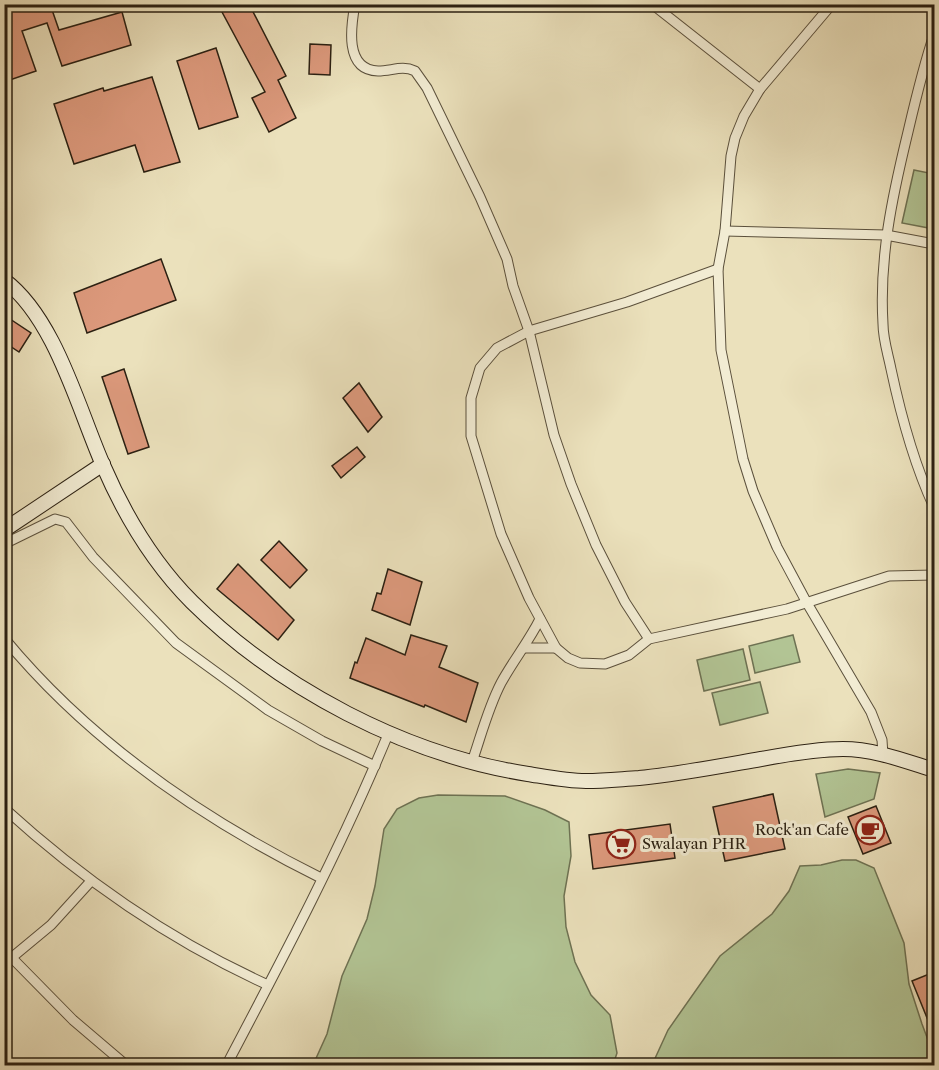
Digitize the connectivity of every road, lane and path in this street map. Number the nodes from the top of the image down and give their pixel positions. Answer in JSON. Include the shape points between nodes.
{"nodes":[{"id":1,"x":355,"y":4,"type":"edge"},
{"id":2,"x":652,"y":4,"type":"edge"},
{"id":3,"x":832,"y":4,"type":"edge"},
{"id":4,"x":934,"y":35,"type":"edge"},
{"id":5,"x":760,"y":89,"type":"junction"},
{"id":6,"x":725,"y":231,"type":"junction"},
{"id":7,"x":886,"y":235,"type":"junction"},
{"id":8,"x":934,"y":244,"type":"edge"},
{"id":9,"x":718,"y":268,"type":"junction"},
{"id":10,"x":4,"y":280,"type":"edge"},
{"id":11,"x":529,"y":331,"type":"junction"},
{"id":12,"x":103,"y":464,"type":"junction"},
{"id":13,"x":934,"y":507,"type":"edge"},
{"id":14,"x":4,"y":530,"type":"edge"},
{"id":15,"x":4,"y":544,"type":"edge"},
{"id":16,"x":934,"y":575,"type":"edge"},
{"id":17,"x":807,"y":603,"type":"junction"},
{"id":18,"x":540,"y":619,"type":"junction"},
{"id":19,"x":4,"y":638,"type":"edge"},
{"id":20,"x":649,"y":639,"type":"junction"},
{"id":21,"x":524,"y":648,"type":"junction"},
{"id":22,"x":556,"y":648,"type":"junction"},
{"id":23,"x":389,"y":732,"type":"junction"},
{"id":24,"x":883,"y":755,"type":"junction"},
{"id":25,"x":472,"y":762,"type":"junction"},
{"id":26,"x":375,"y":766,"type":"junction"},
{"id":27,"x":934,"y":770,"type":"edge"},
{"id":28,"x":4,"y":808,"type":"edge"},
{"id":29,"x":321,"y":878,"type":"junction"},
{"id":30,"x":91,"y":881,"type":"junction"},
{"id":31,"x":8,"y":961,"type":"edge"},
{"id":32,"x":268,"y":985,"type":"junction"},
{"id":33,"x":126,"y":1065,"type":"edge"},
{"id":34,"x":226,"y":1065,"type":"edge"}],
"edges":[{"from":1,"to":11,"type":"street","via":[[351,47],[355,58],[378,71],[409,68],[422,79],[480,197]]},
{"from":2,"to":5,"type":"street"},
{"from":3,"to":5,"type":"street"},
{"from":4,"to":7,"type":"street","via":[[914,105]]},
{"from":5,"to":6,"type":"street","via":[[735,138]]},
{"from":6,"to":7,"type":"street"},
{"from":6,"to":9,"type":"street"},
{"from":7,"to":8,"type":"street"},
{"from":7,"to":13,"type":"street","via":[[881,277],[883,327],[912,450]]},
{"from":9,"to":11,"type":"street","via":[[627,302]]},
{"from":9,"to":17,"type":"street","via":[[721,350],[743,459],[777,547]]},
{"from":10,"to":12,"type":"street","via":[[45,329]]},
{"from":11,"to":18,"type":"street","via":[[496,348],[480,368],[471,398],[471,436],[501,534]]},
{"from":11,"to":20,"type":"street","via":[[554,435],[571,484],[596,545]]},
{"from":12,"to":14,"type":"street"},
{"from":12,"to":23,"type":"street","via":[[124,511],[152,556],[192,602],[287,679]]},
{"from":15,"to":26,"type":"street","via":[[55,519],[66,522],[93,557],[176,643],[268,710]]},
{"from":16,"to":17,"type":"street","via":[[889,576]]},
{"from":17,"to":20,"type":"street"},
{"from":17,"to":24,"type":"street","via":[[872,711]]},
{"from":18,"to":21,"type":"street"},
{"from":18,"to":22,"type":"street"},
{"from":19,"to":29,"type":"street","via":[[95,730],[157,780],[232,831]]},
{"from":20,"to":22,"type":"street","via":[[629,655],[605,664],[580,663]]},
{"from":21,"to":22,"type":"street"},
{"from":21,"to":25,"type":"street","via":[[500,686]]},
{"from":23,"to":25,"type":"street","via":[[409,743]]},
{"from":23,"to":26,"type":"street"},
{"from":24,"to":25,"type":"street","via":[[821,750],[685,772],[585,781]]},
{"from":24,"to":27,"type":"street"},
{"from":26,"to":29,"type":"street"},
{"from":28,"to":30,"type":"street"},
{"from":29,"to":32,"type":"street"},
{"from":30,"to":31,"type":"street","via":[[51,925]]},
{"from":30,"to":32,"type":"street","via":[[201,953]]},
{"from":31,"to":33,"type":"street"},
{"from":32,"to":34,"type":"street"}]}
